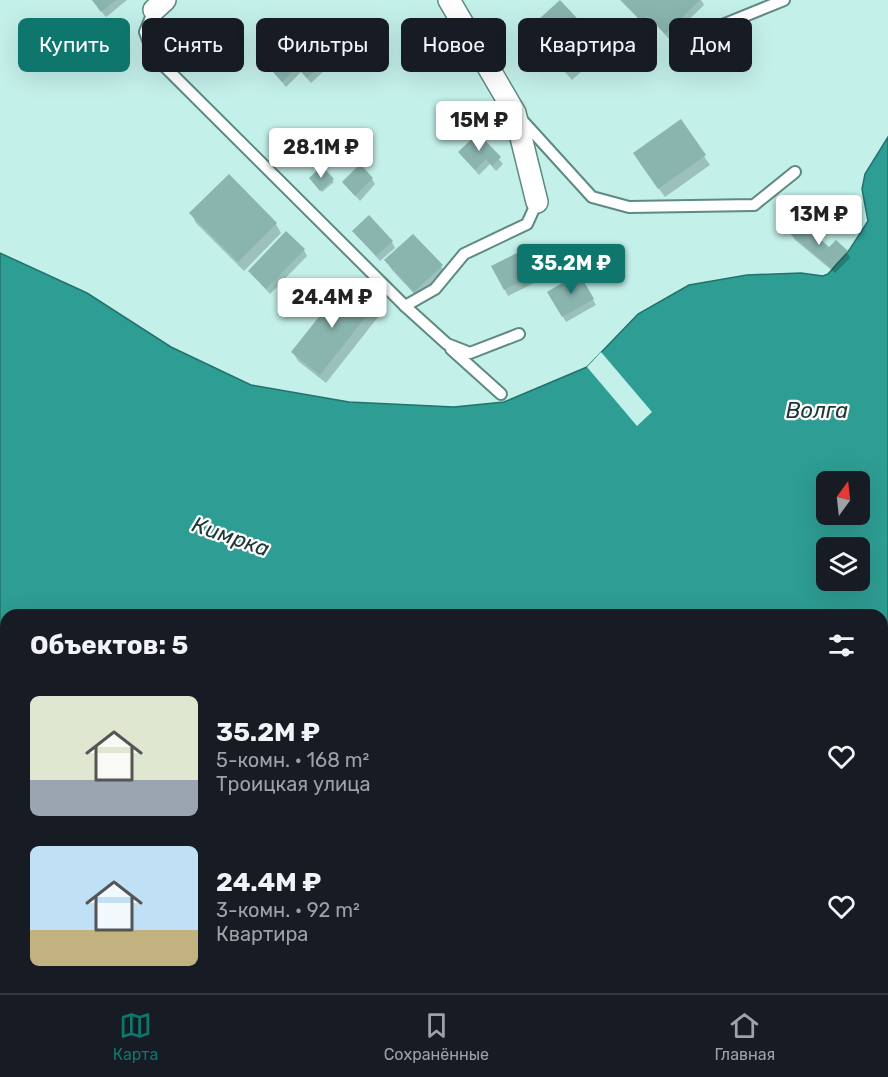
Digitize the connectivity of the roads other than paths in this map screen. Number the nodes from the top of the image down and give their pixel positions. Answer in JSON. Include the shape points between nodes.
{"nodes":[{"id":1,"x":449,"y":0,"type":"edge"},
{"id":2,"x":784,"y":0,"type":"edge"},
{"id":3,"x":159,"y":5,"type":"edge"},
{"id":4,"x":740,"y":18,"type":"edge"},
{"id":5,"x":515,"y":113,"type":"junction"},
{"id":6,"x":795,"y":172,"type":"dead end"},
{"id":7,"x":537,"y":202,"type":"joint"},
{"id":8,"x":405,"y":306,"type":"junction"},
{"id":9,"x":519,"y":334,"type":"dead end"},
{"id":10,"x":447,"y":344,"type":"junction"},
{"id":11,"x":501,"y":394,"type":"dead end"}],
"edges":[{"from":1,"to":5,"type":"street"},
{"from":2,"to":4,"type":"lane"},
{"from":3,"to":8,"type":"lane","via":[[145,32],[154,56]]},
{"from":5,"to":6,"type":"lane","via":[[592,197],[629,207],[754,206]]},
{"from":5,"to":7,"type":"street"},
{"from":7,"to":8,"type":"lane","via":[[527,224],[464,254],[435,289]]},
{"from":8,"to":10,"type":"lane"},
{"from":9,"to":10,"type":"lane","via":[[470,353]]},
{"from":10,"to":11,"type":"lane"}]}
